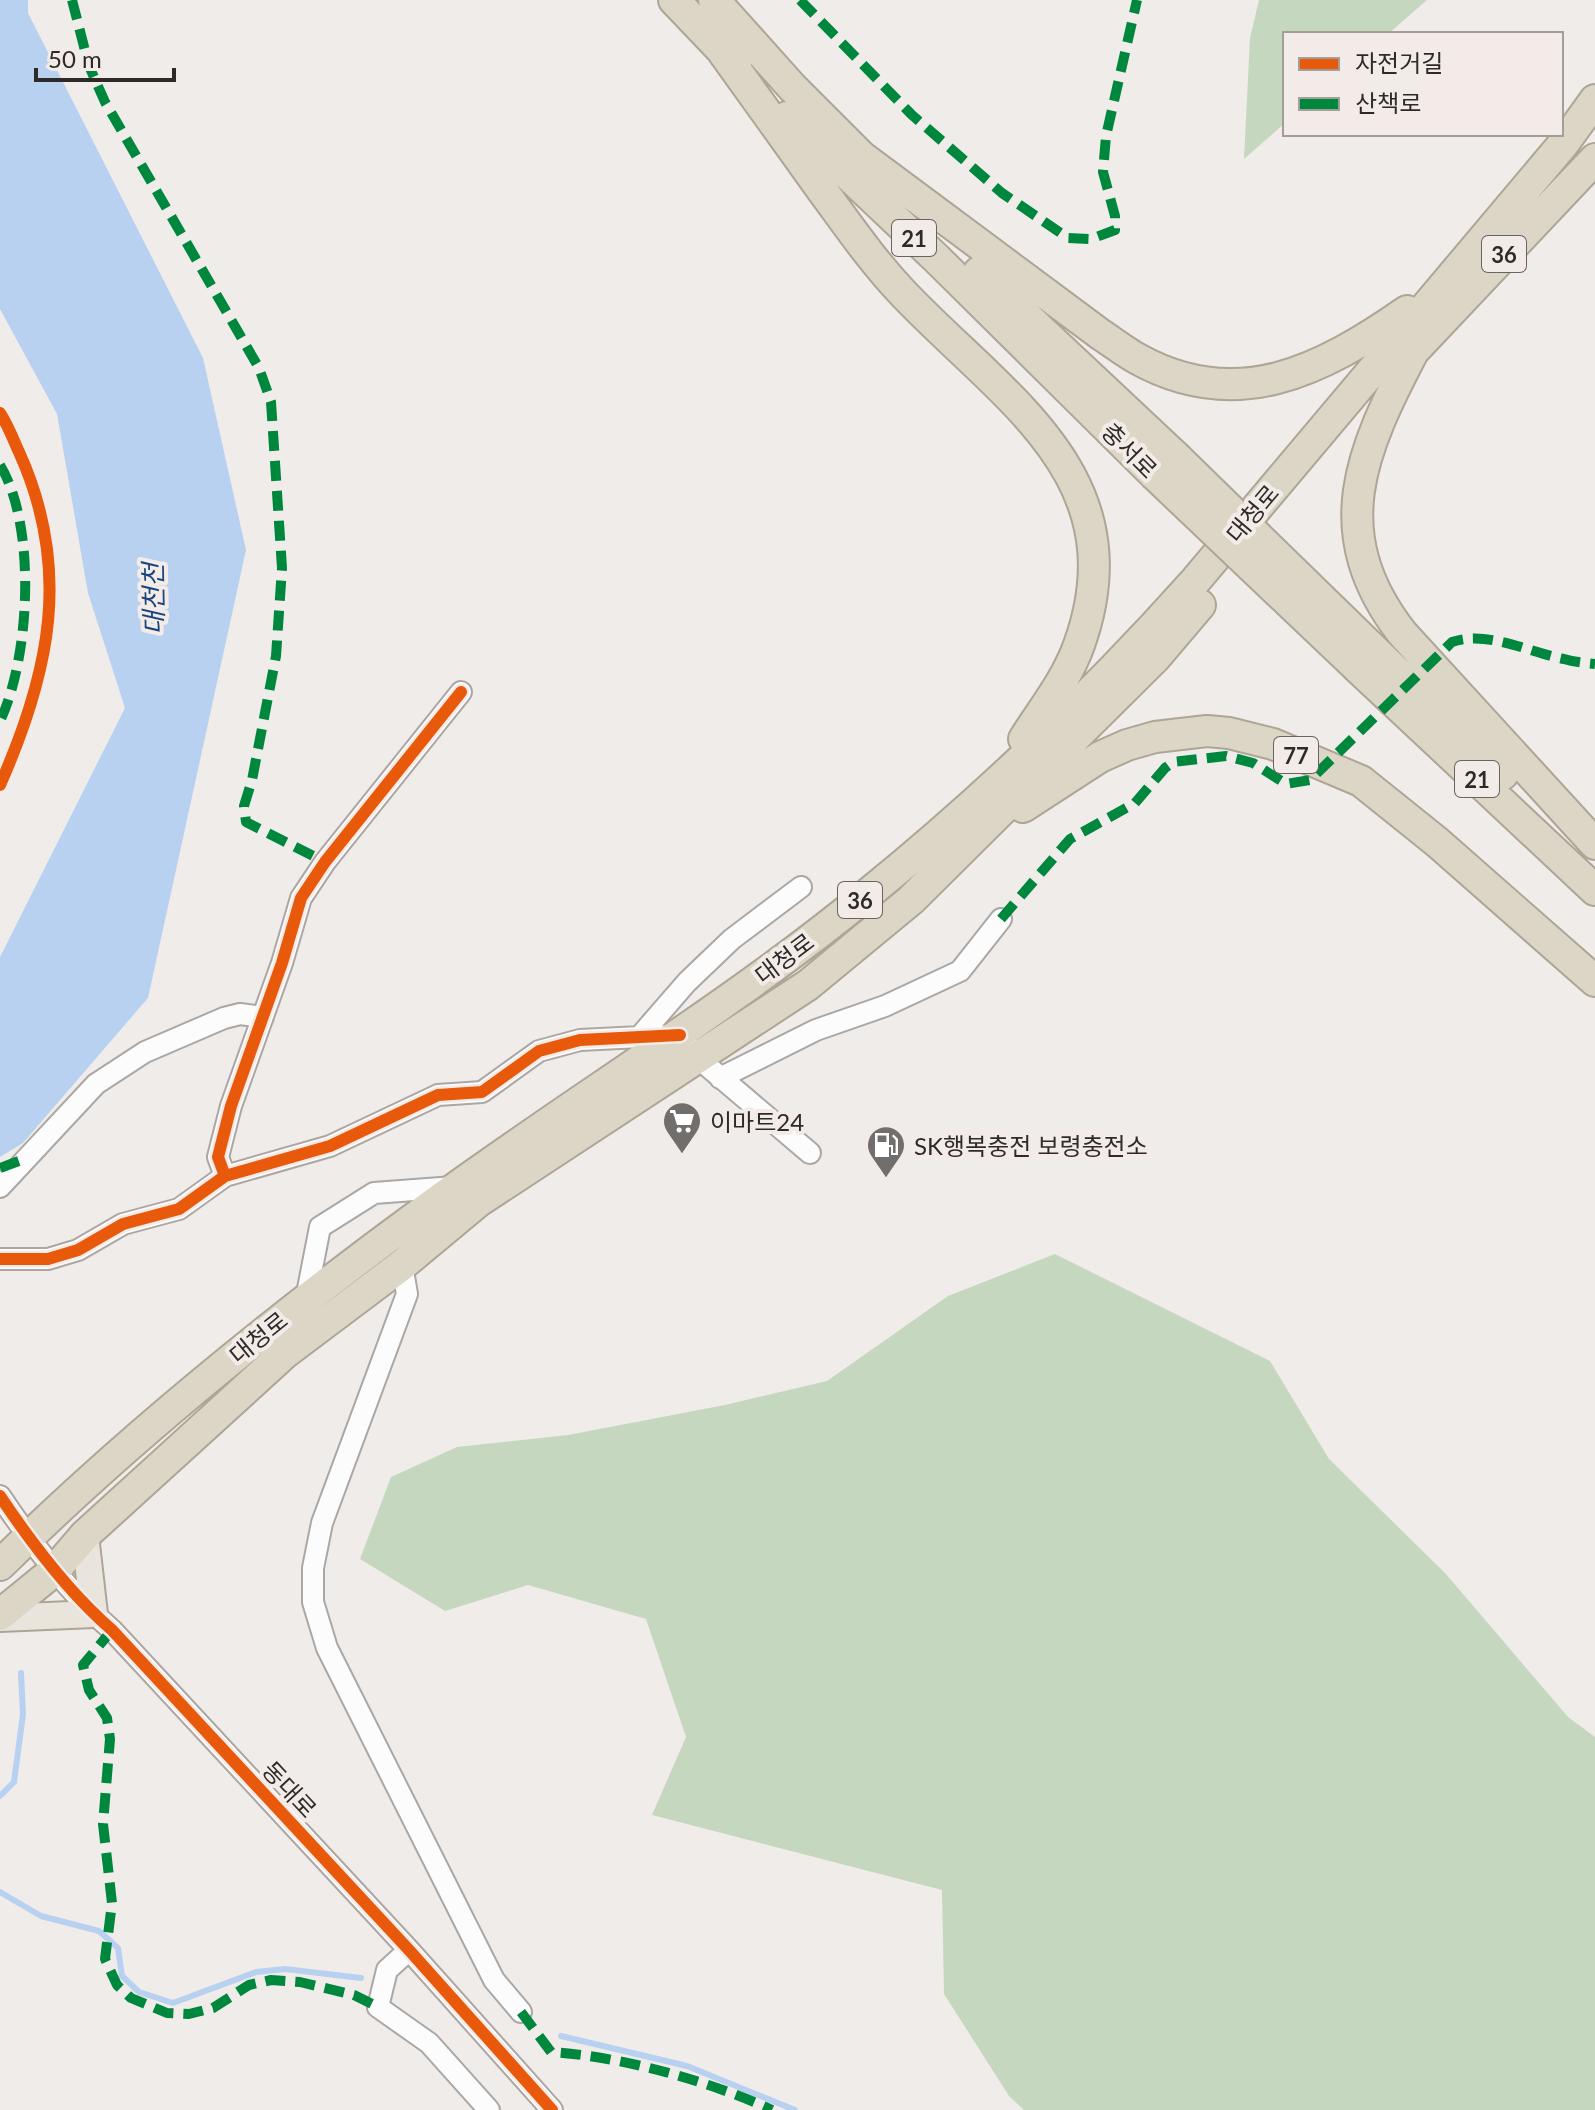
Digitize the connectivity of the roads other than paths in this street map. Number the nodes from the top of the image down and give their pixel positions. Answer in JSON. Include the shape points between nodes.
{"nodes":[{"id":1,"x":674,"y":0,"type":"edge"},
{"id":2,"x":714,"y":0,"type":"edge"},
{"id":3,"x":723,"y":52,"type":"junction"},
{"id":4,"x":1595,"y":100,"type":"edge"},
{"id":5,"x":858,"y":154,"type":"junction"},
{"id":6,"x":1593,"y":164,"type":"edge"},
{"id":7,"x":1442,"y":288,"type":"junction"},
{"id":8,"x":1414,"y":350,"type":"junction"},
{"id":9,"x":1166,"y":466,"type":"junction"},
{"id":10,"x":1366,"y":659,"type":"junction"},
{"id":11,"x":461,"y":692,"type":"dead end"},
{"id":12,"x":998,"y":779,"type":"junction"},
{"id":13,"x":1595,"y":844,"type":"edge"},
{"id":14,"x":956,"y":854,"type":"junction"},
{"id":15,"x":1595,"y":860,"type":"edge"},
{"id":16,"x":801,"y":887,"type":"dead end"},
{"id":17,"x":1595,"y":890,"type":"edge"},
{"id":18,"x":1001,"y":919,"type":"dead end"},
{"id":19,"x":1595,"y":981,"type":"edge"},
{"id":20,"x":263,"y":1017,"type":"junction"},
{"id":21,"x":641,"y":1035,"type":"junction"},
{"id":22,"x":680,"y":1035,"type":"junction"},
{"id":23,"x":710,"y":1068,"type":"junction"},
{"id":24,"x":810,"y":1153,"type":"dead end"},
{"id":25,"x":225,"y":1176,"type":"junction"},
{"id":26,"x":458,"y":1186,"type":"junction"},
{"id":27,"x":0,"y":1187,"type":"edge"},
{"id":28,"x":0,"y":1259,"type":"edge"},
{"id":29,"x":402,"y":1265,"type":"junction"},
{"id":30,"x":306,"y":1299,"type":"junction"},
{"id":31,"x":0,"y":1496,"type":"edge"},
{"id":32,"x":85,"y":1535,"type":"junction"},
{"id":33,"x":28,"y":1538,"type":"junction"},
{"id":34,"x":0,"y":1565,"type":"edge"},
{"id":35,"x":55,"y":1570,"type":"junction"},
{"id":36,"x":94,"y":1614,"type":"junction"},
{"id":37,"x":0,"y":1616,"type":"edge"},
{"id":38,"x":409,"y":1950,"type":"junction"},
{"id":39,"x":521,"y":2012,"type":"dead end"},
{"id":40,"x":489,"y":2110,"type":"edge"},
{"id":41,"x":552,"y":2110,"type":"edge"}],
"edges":[{"from":1,"to":3,"type":"highway","name":"충서로","number":"21"},
{"from":2,"to":5,"type":"highway","name":"충서로","number":"21"},
{"from":3,"to":9,"type":"highway","name":"충서로","number":"21","via":[[937,259]]},
{"from":3,"to":12,"type":"highway","via":[[866,251],[1036,425],[1061,457],[1082,498],[1093,547],[1086,622],[1064,677]]},
{"from":4,"to":7,"type":"highway","name":"대청로","number":"36"},
{"from":5,"to":7,"type":"highway","via":[[1124,350],[1194,380],[1243,383],[1293,375],[1346,352]]},
{"from":5,"to":9,"type":"highway","name":"충서로","number":"21"},
{"from":6,"to":8,"type":"highway","name":"대청로","number":"36"},
{"from":7,"to":12,"type":"highway","name":"대청로","number":"36","via":[[1133,651]]},
{"from":8,"to":13,"type":"highway","via":[[1365,458],[1357,511],[1366,573],[1402,633]]},
{"from":8,"to":14,"type":"highway","name":"대청로","number":"36","via":[[1155,658]]},
{"from":9,"to":10,"type":"highway","number":"21","bridge":true},
{"from":10,"to":15,"type":"highway","number":"21"},
{"from":10,"to":17,"type":"highway","number":"21"},
{"from":11,"to":20,"type":"street","via":[[301,898]]},
{"from":12,"to":22,"type":"highway","name":"대청로","number":"36","via":[[868,894]]},
{"from":14,"to":19,"type":"highway","number":"77","via":[[1057,783],[1127,745],[1196,731],[1229,733],[1273,744],[1361,781]]},
{"from":14,"to":23,"type":"highway","name":"대청로","number":"36","via":[[911,900]]},
{"from":16,"to":21,"type":"street","via":[[732,939]]},
{"from":18,"to":23,"type":"street","via":[[960,971],[885,1006]]},
{"from":20,"to":25,"type":"street","via":[[218,1157]]},
{"from":20,"to":27,"type":"street","via":[[224,1018],[145,1052],[96,1084]]},
{"from":21,"to":22,"type":"street"},
{"from":21,"to":25,"type":"street","via":[[580,1040],[539,1051],[482,1092],[438,1095],[330,1146]]},
{"from":22,"to":23,"type":"street"},
{"from":22,"to":26,"type":"highway","name":"대청로","number":"36"},
{"from":23,"to":24,"type":"street"},
{"from":23,"to":29,"type":"highway","name":"대청로","number":"36","via":[[479,1201]]},
{"from":25,"to":28,"type":"street","via":[[179,1209],[123,1224],[78,1250],[48,1259]]},
{"from":26,"to":30,"type":"highway","name":"대청로","number":"36"},
{"from":26,"to":30,"type":"street","via":[[374,1193],[320,1227]]},
{"from":29,"to":32,"type":"highway","name":"대청로","number":"36","via":[[285,1353]]},
{"from":29,"to":39,"type":"street","via":[[407,1294],[322,1523],[313,1602],[327,1648],[494,1980]]},
{"from":30,"to":33,"type":"highway","name":"대청로","number":"36"},
{"from":31,"to":33,"type":"street","name":"동대로"},
{"from":32,"to":35,"type":"highway","name":"대청로","number":"36"},
{"from":32,"to":36,"type":"main road"},
{"from":33,"to":34,"type":"highway","name":"대청로","number":"36"},
{"from":33,"to":35,"type":"street","name":"동대로"},
{"from":35,"to":36,"type":"street","name":"동대로"},
{"from":35,"to":37,"type":"highway","name":"대청로","number":"36"},
{"from":36,"to":37,"type":"main road"},
{"from":36,"to":38,"type":"street","name":"동대로"},
{"from":38,"to":40,"type":"street","via":[[387,1970],[378,2007],[429,2043]]},
{"from":38,"to":41,"type":"street","name":"동대로"}]}
